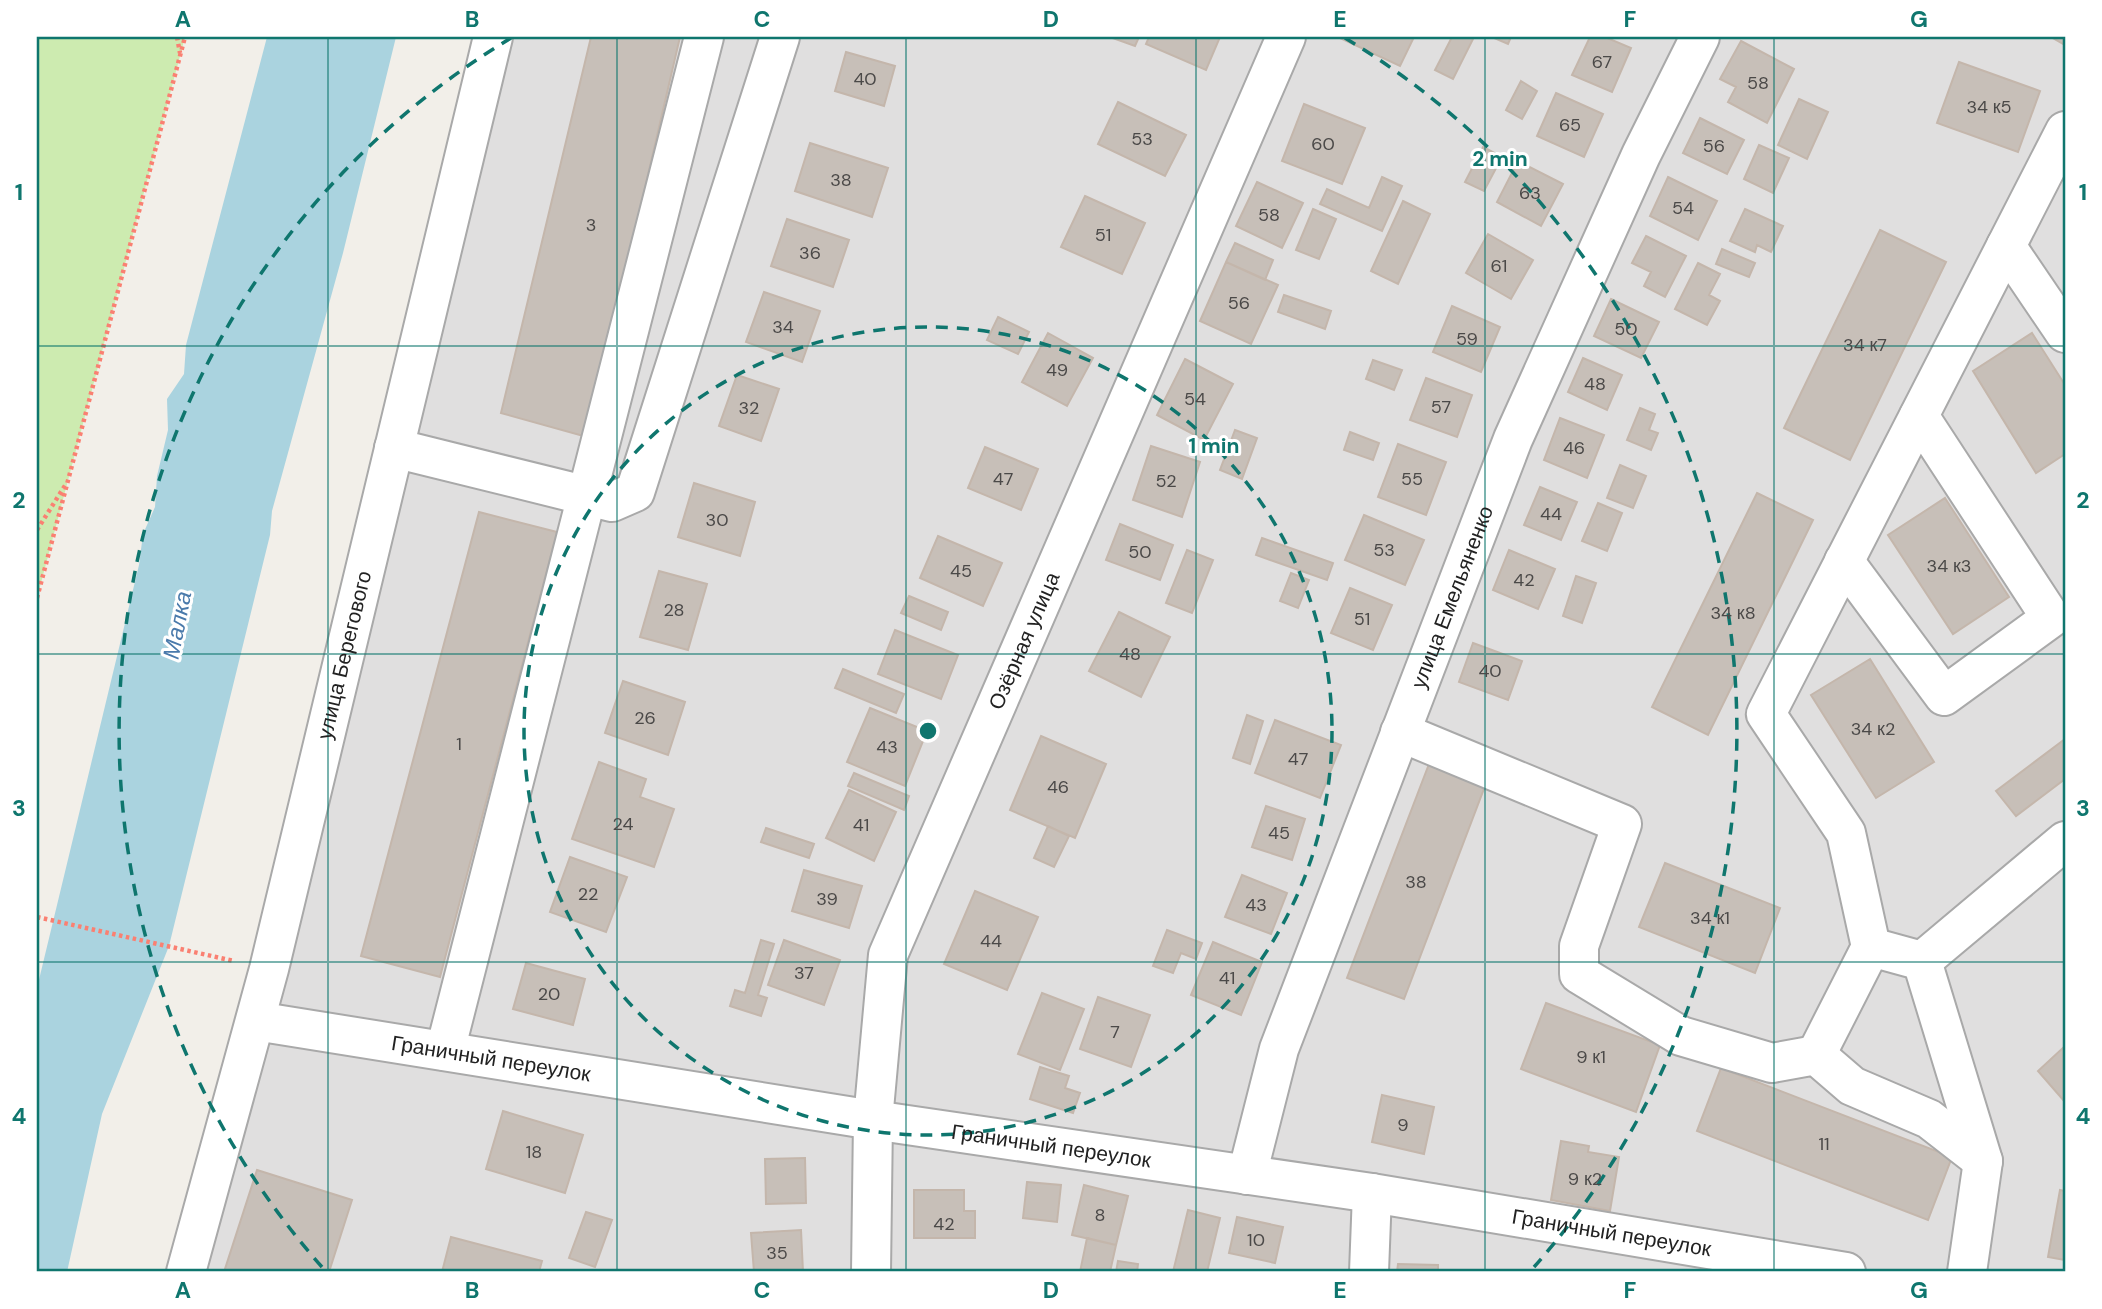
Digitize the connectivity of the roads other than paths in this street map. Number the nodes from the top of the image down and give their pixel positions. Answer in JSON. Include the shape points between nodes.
{"nodes":[{"id":1,"x":493,"y":37,"type":"edge"},
{"id":2,"x":704,"y":37,"type":"edge"},
{"id":3,"x":780,"y":37,"type":"edge"},
{"id":4,"x":1286,"y":37,"type":"edge"},
{"id":5,"x":1700,"y":37,"type":"edge"},
{"id":6,"x":2065,"y":131,"type":"edge"},
{"id":7,"x":2006,"y":246,"type":"junction"},
{"id":8,"x":2065,"y":332,"type":"edge"},
{"id":9,"x":1919,"y":416,"type":"junction"},
{"id":10,"x":394,"y":448,"type":"junction"},
{"id":11,"x":587,"y":495,"type":"junction"},
{"id":12,"x":1844,"y":561,"type":"junction"},
{"id":13,"x":2058,"y":625,"type":"edge"},
{"id":14,"x":1400,"y":732,"type":"junction"},
{"id":15,"x":2065,"y":841,"type":"edge"},
{"id":16,"x":1871,"y":947,"type":"junction"},
{"id":17,"x":1922,"y":961,"type":"junction"},
{"id":18,"x":256,"y":1021,"type":"junction"},
{"id":19,"x":445,"y":1051,"type":"junction"},
{"id":20,"x":1816,"y":1055,"type":"junction"},
{"id":21,"x":873,"y":1120,"type":"junction"},
{"id":22,"x":1983,"y":1161,"type":"junction"},
{"id":23,"x":1247,"y":1175,"type":"junction"},
{"id":24,"x":1372,"y":1193,"type":"junction"},
{"id":25,"x":186,"y":1272,"type":"edge"},
{"id":26,"x":871,"y":1272,"type":"edge"},
{"id":27,"x":1369,"y":1272,"type":"edge"},
{"id":28,"x":1846,"y":1272,"type":"edge"},
{"id":29,"x":1967,"y":1272,"type":"edge"}],
"edges":[{"from":1,"to":10,"type":"street","name":"улица Берегового"},
{"from":2,"to":11,"type":"street"},
{"from":3,"to":11,"type":"street","via":[[635,492],[612,502]]},
{"from":4,"to":21,"type":"street","name":"Озёрная улица","via":[[888,955]]},
{"from":5,"to":14,"type":"street","name":"улица Емельяненко","via":[[1641,155],[1513,439]]},
{"from":6,"to":7,"type":"street"},
{"from":7,"to":8,"type":"street"},
{"from":7,"to":9,"type":"street"},
{"from":9,"to":12,"type":"street"},
{"from":9,"to":13,"type":"street"},
{"from":10,"to":11,"type":"street"},
{"from":10,"to":18,"type":"street","name":"улица Берегового"},
{"from":11,"to":19,"type":"street"},
{"from":12,"to":13,"type":"street","via":[[1944,696]]},
{"from":12,"to":16,"type":"street","via":[[1766,714],[1846,833]]},
{"from":14,"to":20,"type":"street","via":[[1622,824],[1579,946],[1579,974],[1681,1036],[1772,1063]]},
{"from":14,"to":23,"type":"street","name":"улица Емельяненко","via":[[1279,1049]]},
{"from":15,"to":17,"type":"street"},
{"from":16,"to":17,"type":"street"},
{"from":16,"to":20,"type":"street"},
{"from":17,"to":22,"type":"street"},
{"from":18,"to":19,"type":"street","name":"Граничный переулок"},
{"from":18,"to":25,"type":"street","name":"улица Берегового"},
{"from":19,"to":21,"type":"street","name":"Граничный переулок"},
{"from":20,"to":22,"type":"street","via":[[1852,1086],[1929,1119]]},
{"from":21,"to":23,"type":"street","name":"Граничный переулок"},
{"from":21,"to":26,"type":"street","name":"Озёрная улица"},
{"from":22,"to":29,"type":"street"},
{"from":23,"to":24,"type":"street","name":"Граничный переулок"},
{"from":24,"to":27,"type":"street"},
{"from":24,"to":28,"type":"street","name":"Граничный переулок"}]}
